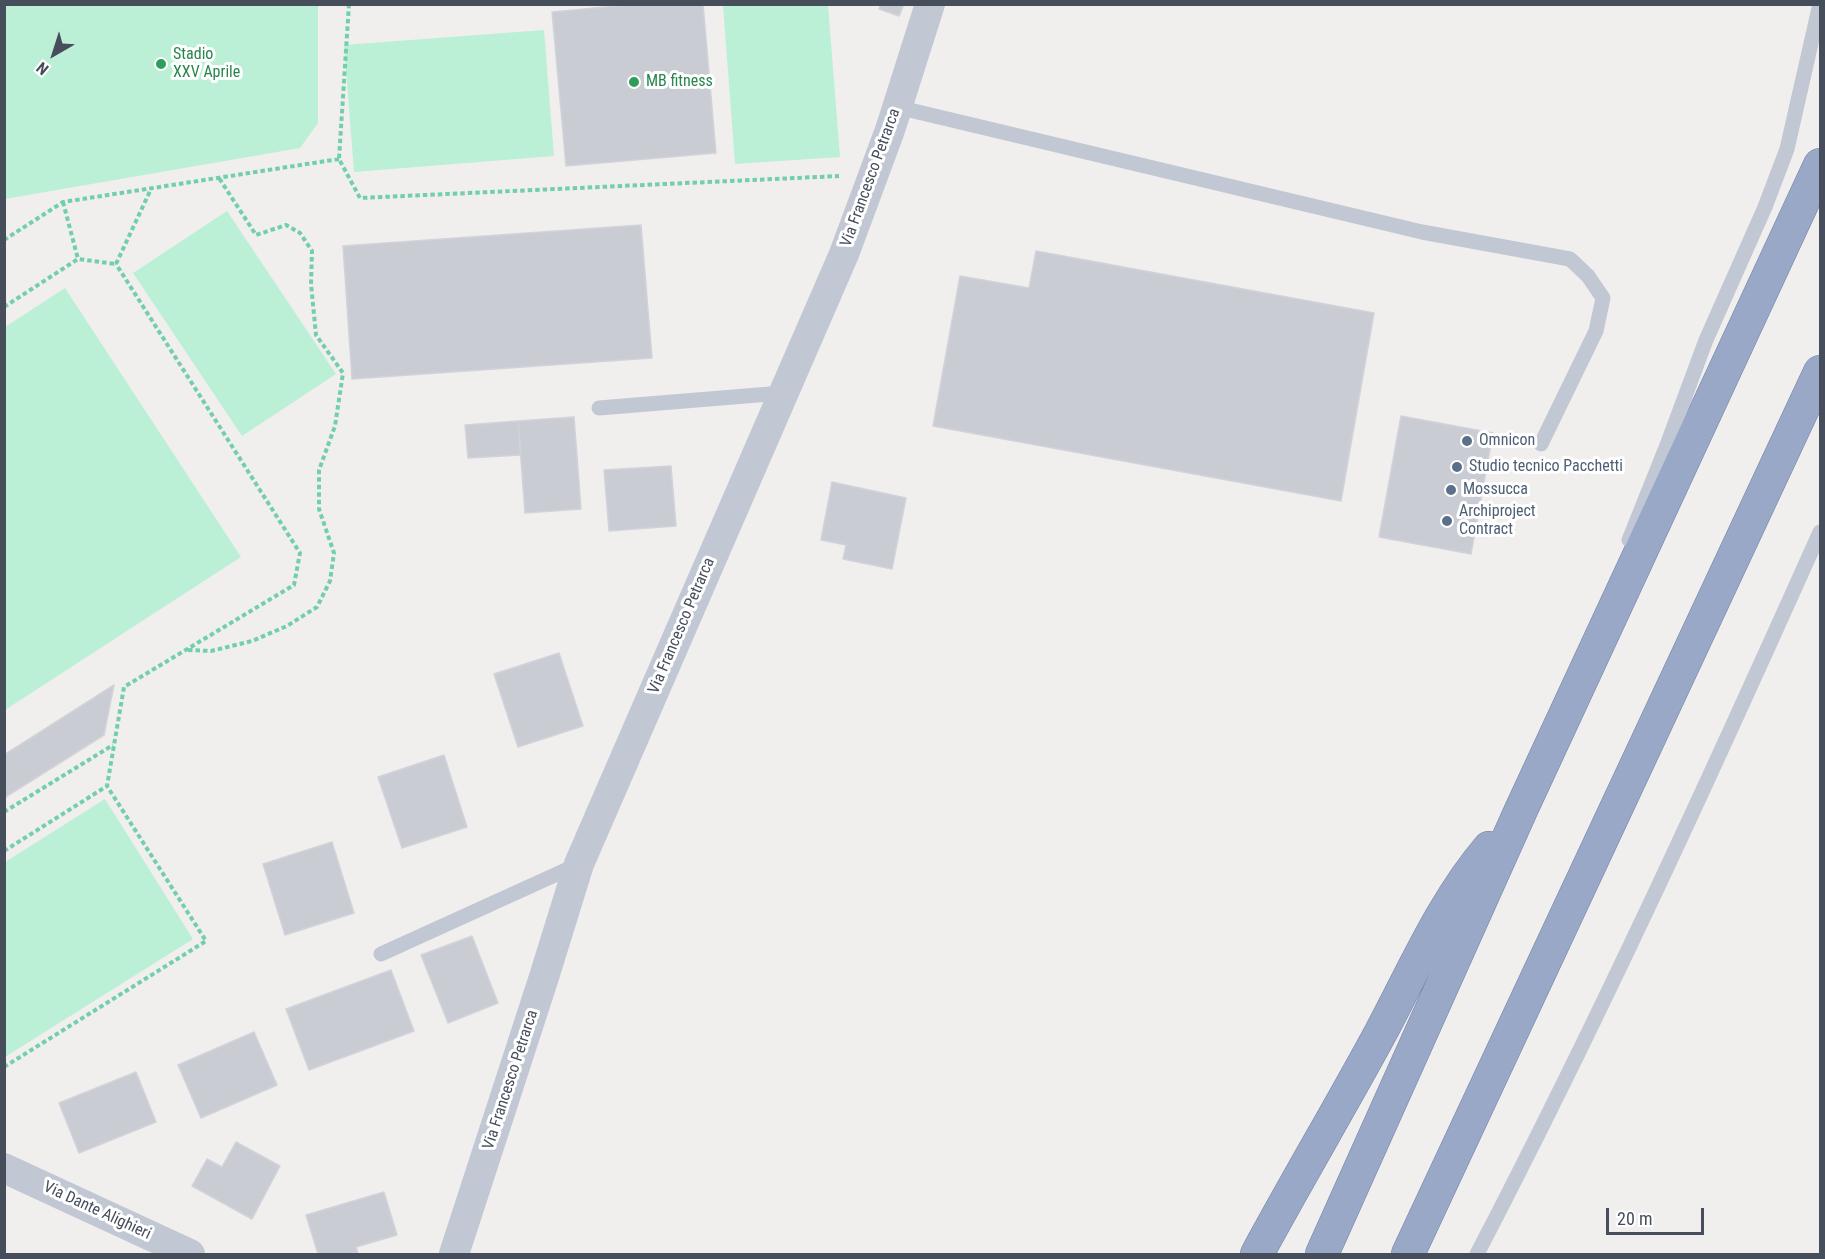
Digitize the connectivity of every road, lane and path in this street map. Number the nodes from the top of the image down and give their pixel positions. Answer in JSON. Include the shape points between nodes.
{"nodes":[{"id":1,"x":349,"y":4,"type":"edge"},
{"id":2,"x":930,"y":4,"type":"edge"},
{"id":3,"x":1820,"y":4,"type":"edge"},
{"id":4,"x":897,"y":107,"type":"junction"},
{"id":5,"x":339,"y":159,"type":"junction"},
{"id":6,"x":1821,"y":165,"type":"edge"},
{"id":7,"x":873,"y":175,"type":"junction"},
{"id":8,"x":219,"y":178,"type":"junction"},
{"id":9,"x":151,"y":188,"type":"junction"},
{"id":10,"x":63,"y":202,"type":"junction"},
{"id":11,"x":4,"y":240,"type":"edge"},
{"id":12,"x":78,"y":260,"type":"junction"},
{"id":13,"x":116,"y":264,"type":"junction"},
{"id":14,"x":4,"y":307,"type":"edge"},
{"id":15,"x":1821,"y":372,"type":"edge"},
{"id":16,"x":782,"y":393,"type":"junction"},
{"id":17,"x":599,"y":408,"type":"dead end"},
{"id":18,"x":1540,"y":444,"type":"dead end"},
{"id":19,"x":1821,"y":532,"type":"edge"},
{"id":20,"x":186,"y":650,"type":"junction"},
{"id":21,"x":1582,"y":679,"type":"junction"},
{"id":22,"x":114,"y":745,"type":"junction"},
{"id":23,"x":107,"y":786,"type":"junction"},
{"id":24,"x":1521,"y":810,"type":"junction"},
{"id":25,"x":4,"y":812,"type":"edge"},
{"id":26,"x":4,"y":850,"type":"edge"},
{"id":27,"x":579,"y":864,"type":"junction"},
{"id":28,"x":381,"y":954,"type":"dead end"},
{"id":29,"x":4,"y":1067,"type":"edge"},
{"id":30,"x":4,"y":1168,"type":"edge"},
{"id":31,"x":190,"y":1254,"type":"edge"},
{"id":32,"x":454,"y":1254,"type":"edge"},
{"id":33,"x":1257,"y":1254,"type":"edge"},
{"id":34,"x":1322,"y":1254,"type":"edge"},
{"id":35,"x":1408,"y":1254,"type":"edge"},
{"id":36,"x":1477,"y":1254,"type":"edge"}],
"edges":[{"from":1,"to":5,"type":"path"},
{"from":2,"to":4,"type":"street","name":"Via Francesco Petrarca"},
{"from":3,"to":21,"type":"lane","via":[[1787,149],[1706,340],[1610,588]]},
{"from":4,"to":7,"type":"street","name":"Via Francesco Petrarca"},
{"from":4,"to":18,"type":"lane","via":[[1422,232],[1570,260],[1588,276],[1602,298],[1596,331]]},
{"from":5,"to":7,"type":"path","via":[[360,198]]},
{"from":5,"to":8,"type":"path"},
{"from":6,"to":21,"type":"highway"},
{"from":7,"to":16,"type":"street","name":"Via Francesco Petrarca","via":[[844,254]]},
{"from":8,"to":9,"type":"path"},
{"from":8,"to":20,"type":"path","via":[[255,235],[286,225],[300,233],[312,251],[316,335],[343,373],[334,426],[319,471],[319,509],[334,553],[330,581],[317,607],[252,641],[211,651]]},
{"from":9,"to":10,"type":"path"},
{"from":9,"to":13,"type":"path"},
{"from":10,"to":11,"type":"path"},
{"from":10,"to":12,"type":"path"},
{"from":12,"to":13,"type":"path"},
{"from":12,"to":14,"type":"path"},
{"from":13,"to":20,"type":"path","via":[[300,553],[294,585]]},
{"from":15,"to":35,"type":"highway"},
{"from":16,"to":17,"type":"lane"},
{"from":16,"to":27,"type":"street","name":"Via Francesco Petrarca"},
{"from":19,"to":36,"type":"lane","via":[[1629,950]]},
{"from":20,"to":22,"type":"path","via":[[124,687]]},
{"from":21,"to":24,"type":"highway"},
{"from":22,"to":23,"type":"path"},
{"from":22,"to":25,"type":"path"},
{"from":23,"to":26,"type":"path"},
{"from":23,"to":29,"type":"path","via":[[206,941]]},
{"from":24,"to":33,"type":"highway","via":[[1478,861],[1437,924]]},
{"from":24,"to":34,"type":"highway"},
{"from":27,"to":28,"type":"lane"},
{"from":27,"to":32,"type":"street","name":"Via Francesco Petrarca"},
{"from":30,"to":31,"type":"street","name":"Via Dante Alighieri"}]}
